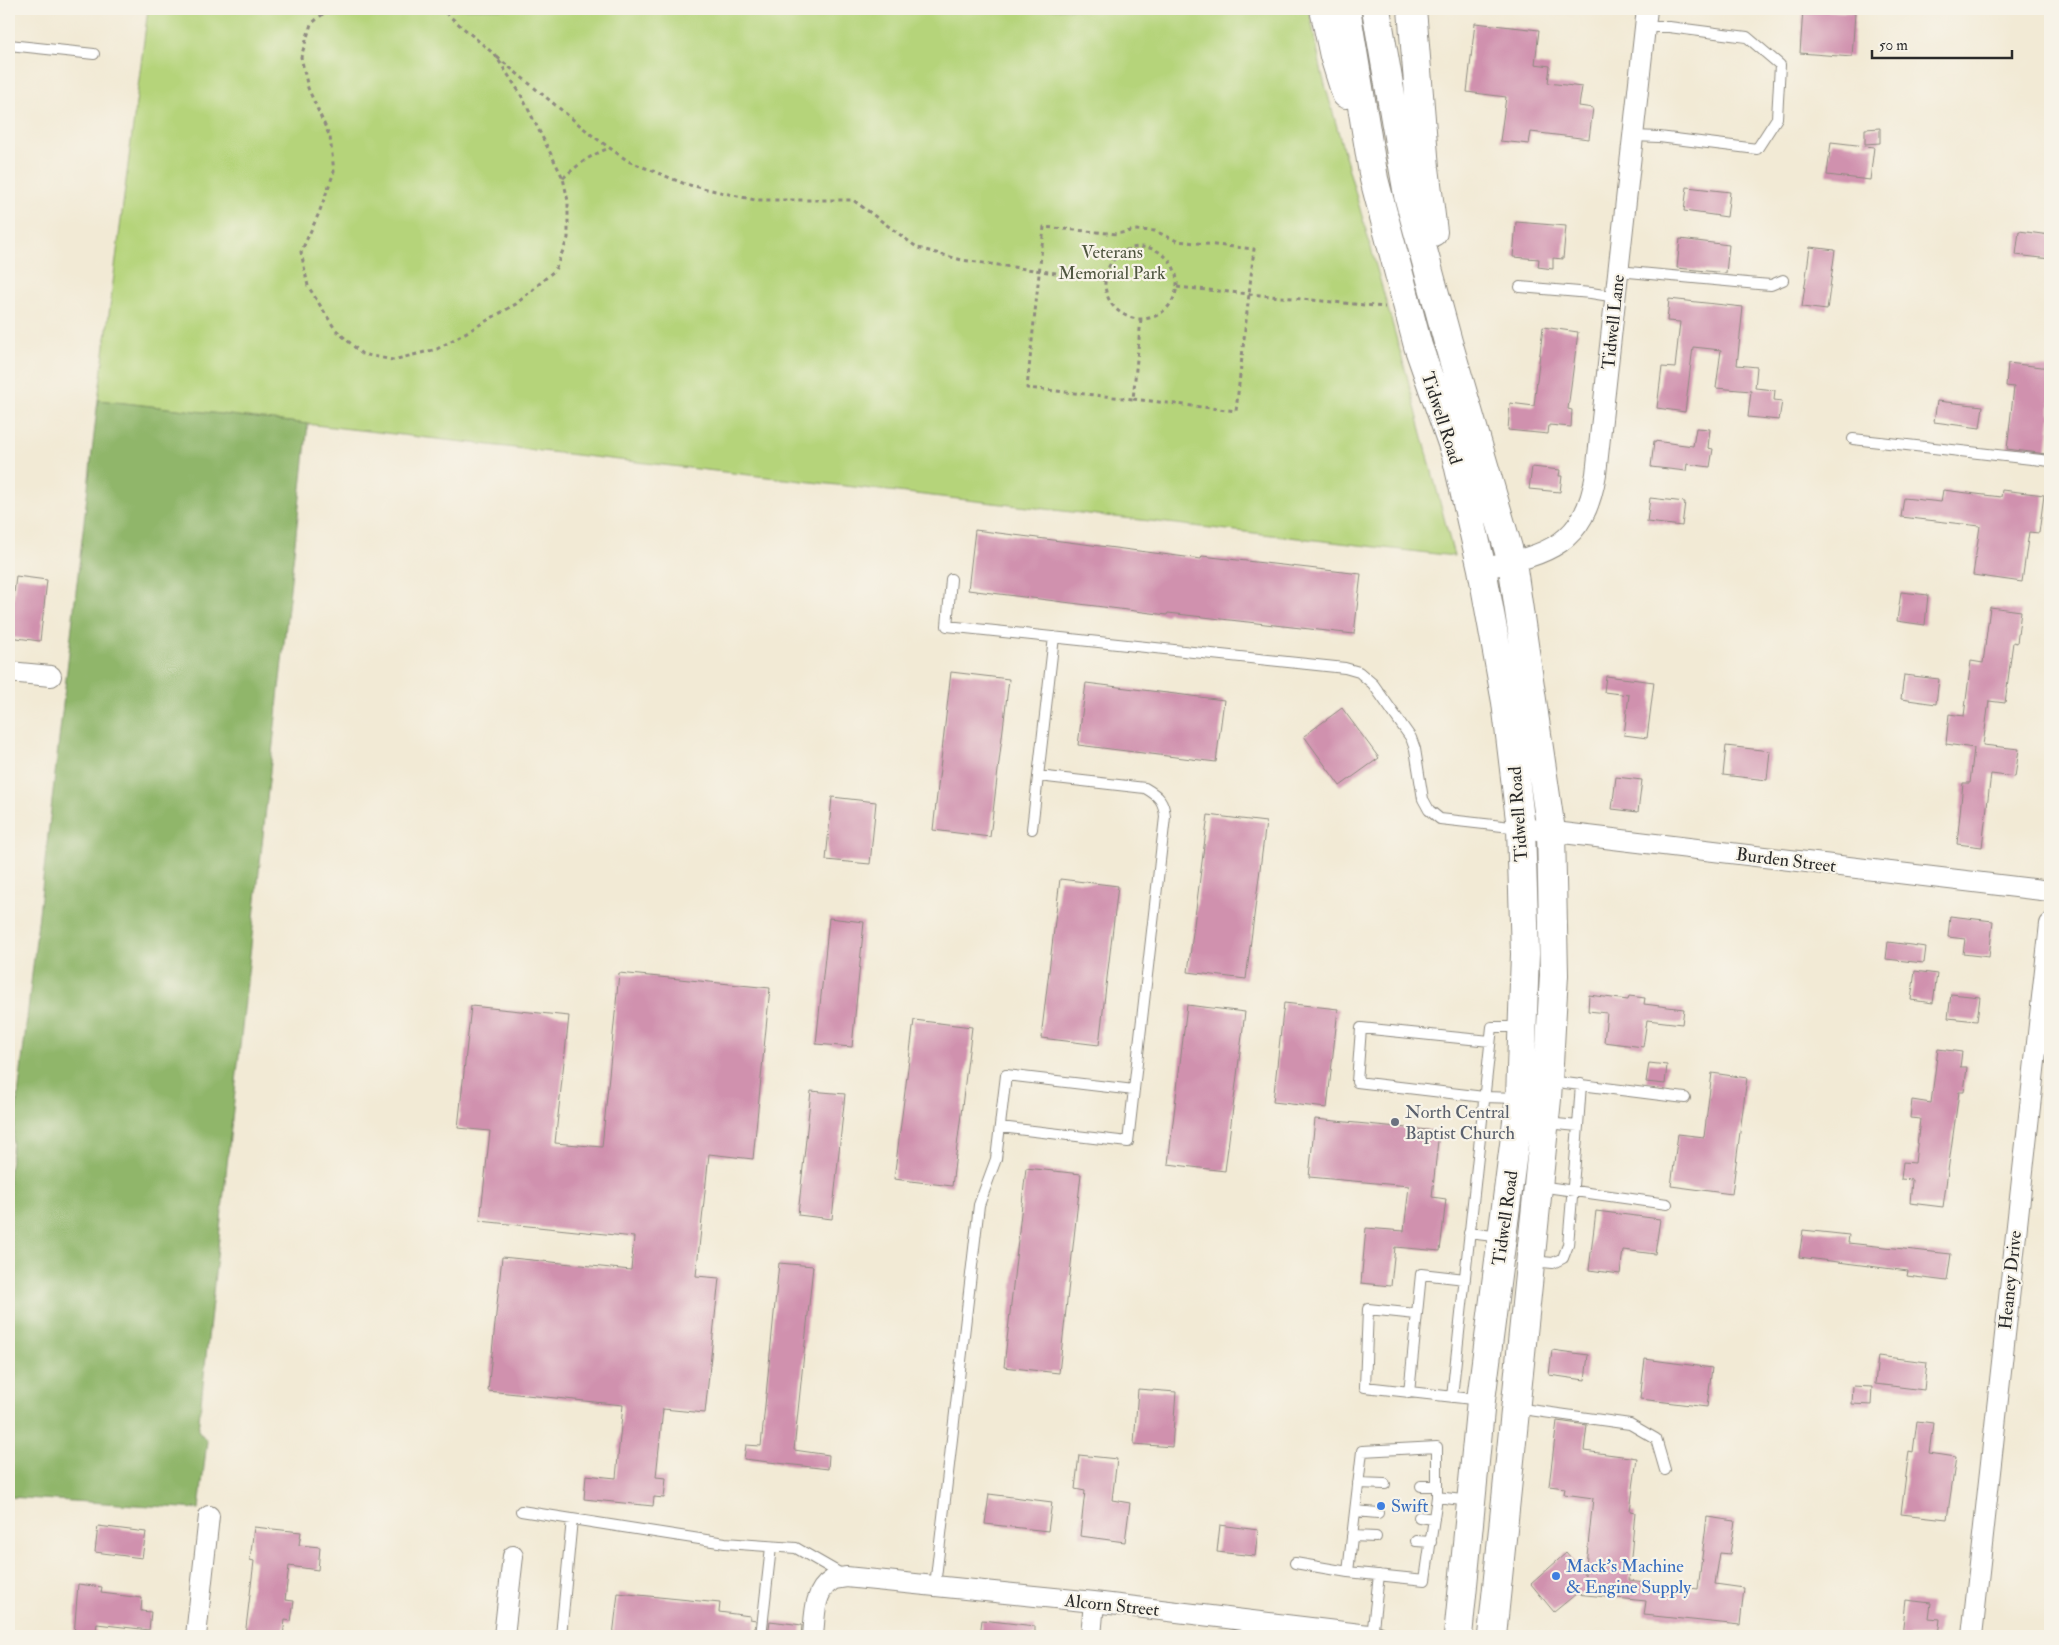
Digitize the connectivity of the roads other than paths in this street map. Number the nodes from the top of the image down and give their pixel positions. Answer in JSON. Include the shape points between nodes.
{"nodes":[{"id":1,"x":1324,"y":9,"type":"edge"},
{"id":2,"x":1346,"y":9,"type":"edge"},
{"id":3,"x":1376,"y":9,"type":"edge"},
{"id":4,"x":1412,"y":9,"type":"edge"},
{"id":5,"x":1646,"y":18,"type":"edge"},
{"id":6,"x":9,"y":45,"type":"edge"},
{"id":7,"x":94,"y":54,"type":"dead end"},
{"id":8,"x":1633,"y":136,"type":"junction"},
{"id":9,"x":1374,"y":179,"type":"junction"},
{"id":10,"x":1618,"y":271,"type":"junction"},
{"id":11,"x":1783,"y":280,"type":"dead end"},
{"id":12,"x":1520,"y":288,"type":"dead end"},
{"id":13,"x":1616,"y":297,"type":"junction"},
{"id":14,"x":1448,"y":342,"type":"junction"},
{"id":15,"x":1853,"y":439,"type":"dead end"},
{"id":16,"x":2050,"y":461,"type":"edge"},
{"id":17,"x":1512,"y":562,"type":"junction"},
{"id":18,"x":1482,"y":569,"type":"junction"},
{"id":19,"x":951,"y":579,"type":"dead end"},
{"id":20,"x":1054,"y":637,"type":"junction"},
{"id":21,"x":9,"y":672,"type":"edge"},
{"id":22,"x":51,"y":676,"type":"dead end"},
{"id":23,"x":1038,"y":776,"type":"junction"},
{"id":24,"x":1521,"y":828,"type":"junction"},
{"id":25,"x":1032,"y":829,"type":"dead end"},
{"id":26,"x":1551,"y":831,"type":"junction"},
{"id":27,"x":2050,"y":891,"type":"edge"},
{"id":28,"x":2050,"y":924,"type":"edge"},
{"id":29,"x":1522,"y":1027,"type":"junction"},
{"id":30,"x":1490,"y":1041,"type":"junction"},
{"id":31,"x":1581,"y":1084,"type":"junction"},
{"id":32,"x":1134,"y":1090,"type":"junction"},
{"id":33,"x":1484,"y":1097,"type":"junction"},
{"id":34,"x":1685,"y":1098,"type":"dead end"},
{"id":35,"x":1540,"y":1100,"type":"junction"},
{"id":36,"x":1578,"y":1126,"type":"junction"},
{"id":37,"x":1000,"y":1127,"type":"junction"},
{"id":38,"x":1538,"y":1186,"type":"junction"},
{"id":39,"x":1573,"y":1190,"type":"junction"},
{"id":40,"x":1667,"y":1204,"type":"dead end"},
{"id":41,"x":1469,"y":1233,"type":"junction"},
{"id":42,"x":1502,"y":1237,"type":"junction"},
{"id":43,"x":1530,"y":1261,"type":"junction"},
{"id":44,"x":1465,"y":1279,"type":"junction"},
{"id":45,"x":1416,"y":1314,"type":"junction"},
{"id":46,"x":1409,"y":1393,"type":"junction"},
{"id":47,"x":1452,"y":1397,"type":"junction"},
{"id":48,"x":1480,"y":1400,"type":"junction"},
{"id":49,"x":1514,"y":1408,"type":"junction"},
{"id":50,"x":1665,"y":1470,"type":"dead end"},
{"id":51,"x":1358,"y":1483,"type":"junction"},
{"id":52,"x":1385,"y":1484,"type":"dead end"},
{"id":53,"x":1421,"y":1486,"type":"dead end"},
{"id":54,"x":1437,"y":1492,"type":"junction"},
{"id":55,"x":1471,"y":1501,"type":"junction"},
{"id":56,"x":521,"y":1511,"type":"dead end"},
{"id":57,"x":1355,"y":1511,"type":"junction"},
{"id":58,"x":1378,"y":1513,"type":"dead end"},
{"id":59,"x":209,"y":1516,"type":"dead end"},
{"id":60,"x":1420,"y":1517,"type":"dead end"},
{"id":61,"x":572,"y":1519,"type":"junction"},
{"id":62,"x":1434,"y":1519,"type":"junction"},
{"id":63,"x":1352,"y":1536,"type":"junction"},
{"id":64,"x":1376,"y":1538,"type":"dead end"},
{"id":65,"x":1416,"y":1541,"type":"dead end"},
{"id":66,"x":1430,"y":1542,"type":"junction"},
{"id":67,"x":770,"y":1547,"type":"junction"},
{"id":68,"x":513,"y":1556,"type":"dead end"},
{"id":69,"x":1295,"y":1563,"type":"dead end"},
{"id":70,"x":1348,"y":1572,"type":"junction"},
{"id":71,"x":1379,"y":1575,"type":"junction"},
{"id":72,"x":846,"y":1577,"type":"junction"},
{"id":73,"x":935,"y":1586,"type":"junction"},
{"id":74,"x":1094,"y":1602,"type":"junction"},
{"id":75,"x":196,"y":1636,"type":"edge"},
{"id":76,"x":504,"y":1636,"type":"edge"},
{"id":77,"x":561,"y":1636,"type":"edge"},
{"id":78,"x":761,"y":1636,"type":"edge"},
{"id":79,"x":813,"y":1636,"type":"edge"},
{"id":80,"x":1091,"y":1636,"type":"edge"},
{"id":81,"x":1372,"y":1636,"type":"edge"},
{"id":82,"x":1377,"y":1636,"type":"edge"},
{"id":83,"x":1458,"y":1636,"type":"edge"},
{"id":84,"x":1492,"y":1636,"type":"edge"},
{"id":85,"x":1972,"y":1636,"type":"edge"}],
"edges":[{"from":1,"to":9,"type":"main road","via":[[1334,56]]},
{"from":2,"to":9,"type":"main road","name":"Tidwell Road"},
{"from":3,"to":14,"type":"main road","name":"Tidwell Road","via":[[1408,195]]},
{"from":4,"to":14,"type":"main road","via":[[1425,168]]},
{"from":5,"to":8,"type":"street","name":"Tidwell Lane"},
{"from":5,"to":8,"type":"lane","via":[[1669,27],[1747,37],[1780,65],[1777,118],[1757,149]]},
{"from":6,"to":7,"type":"lane"},
{"from":8,"to":10,"type":"street","name":"Tidwell Lane"},
{"from":9,"to":18,"type":"main road","name":"Tidwell Road","via":[[1418,346],[1456,455]]},
{"from":10,"to":11,"type":"lane","via":[[1771,285]]},
{"from":10,"to":13,"type":"street","name":"Tidwell Lane"},
{"from":12,"to":13,"type":"lane"},
{"from":13,"to":17,"type":"street","name":"Tidwell Lane","via":[[1596,474],[1586,512],[1557,546]]},
{"from":14,"to":17,"type":"main road","name":"Tidwell Road"},
{"from":15,"to":16,"type":"lane"},
{"from":17,"to":18,"type":"street","name":"Tidwell Lane"},
{"from":17,"to":26,"type":"main road","name":"Tidwell Road"},
{"from":18,"to":24,"type":"main road","name":"Tidwell Road","via":[[1506,702]]},
{"from":19,"to":20,"type":"lane","via":[[947,626]]},
{"from":20,"to":23,"type":"lane"},
{"from":20,"to":24,"type":"lane","via":[[1359,672],[1373,684],[1411,738],[1423,798],[1429,810],[1440,819]]},
{"from":21,"to":22,"type":"street"},
{"from":23,"to":25,"type":"lane"},
{"from":23,"to":32,"type":"lane","via":[[1145,788],[1164,805]]},
{"from":24,"to":26,"type":"street","name":"Burden Street"},
{"from":24,"to":29,"type":"main road","name":"Tidwell Road","via":[[1525,954]]},
{"from":26,"to":27,"type":"street","name":"Burden Street"},
{"from":26,"to":35,"type":"main road","name":"Tidwell Road","via":[[1554,975]]},
{"from":28,"to":85,"type":"street","name":"Heaney Drive"},
{"from":29,"to":30,"type":"lane","via":[[1492,1027]]},
{"from":29,"to":35,"type":"main road","name":"Tidwell Road"},
{"from":30,"to":33,"type":"lane"},
{"from":30,"to":33,"type":"lane","via":[[1361,1028],[1356,1082]]},
{"from":31,"to":34,"type":"lane"},
{"from":31,"to":35,"type":"lane"},
{"from":31,"to":36,"type":"lane"},
{"from":32,"to":37,"type":"lane","via":[[1128,1142]]},
{"from":32,"to":37,"type":"lane","via":[[1006,1075]]},
{"from":33,"to":35,"type":"lane"},
{"from":33,"to":41,"type":"lane"},
{"from":35,"to":36,"type":"lane"},
{"from":35,"to":38,"type":"main road","name":"Tidwell Road"},
{"from":35,"to":42,"type":"main road","name":"Tidwell Road"},
{"from":36,"to":39,"type":"lane"},
{"from":37,"to":73,"type":"lane","via":[[996,1159],[979,1205]]},
{"from":38,"to":39,"type":"lane"},
{"from":38,"to":43,"type":"main road","name":"Tidwell Road"},
{"from":39,"to":40,"type":"lane"},
{"from":39,"to":43,"type":"lane","via":[[1568,1245],[1563,1258],[1554,1263]]},
{"from":41,"to":42,"type":"lane"},
{"from":41,"to":44,"type":"lane"},
{"from":42,"to":48,"type":"main road","name":"Tidwell Road"},
{"from":43,"to":49,"type":"main road","name":"Tidwell Road"},
{"from":44,"to":45,"type":"lane","via":[[1420,1274]]},
{"from":44,"to":47,"type":"lane"},
{"from":45,"to":46,"type":"lane"},
{"from":45,"to":46,"type":"lane","via":[[1368,1309],[1364,1388]]},
{"from":46,"to":47,"type":"lane"},
{"from":47,"to":48,"type":"lane"},
{"from":48,"to":49,"type":"main road"},
{"from":48,"to":55,"type":"main road","name":"Tidwell Road"},
{"from":49,"to":50,"type":"lane","via":[[1630,1424],[1656,1439]]},
{"from":49,"to":84,"type":"main road","name":"Tidwell Road"},
{"from":51,"to":52,"type":"lane"},
{"from":51,"to":54,"type":"lane","via":[[1362,1451],[1437,1447]]},
{"from":51,"to":57,"type":"lane"},
{"from":53,"to":54,"type":"lane"},
{"from":54,"to":55,"type":"lane"},
{"from":54,"to":62,"type":"lane"},
{"from":55,"to":83,"type":"main road","name":"Tidwell Road"},
{"from":56,"to":61,"type":"lane"},
{"from":57,"to":58,"type":"lane"},
{"from":57,"to":63,"type":"lane"},
{"from":59,"to":75,"type":"street"},
{"from":60,"to":62,"type":"lane"},
{"from":61,"to":67,"type":"lane"},
{"from":61,"to":77,"type":"lane"},
{"from":62,"to":66,"type":"lane"},
{"from":63,"to":64,"type":"lane"},
{"from":63,"to":70,"type":"lane"},
{"from":65,"to":66,"type":"lane"},
{"from":66,"to":71,"type":"lane","via":[[1425,1580]]},
{"from":67,"to":72,"type":"lane","via":[[796,1548]]},
{"from":67,"to":78,"type":"lane"},
{"from":68,"to":76,"type":"street"},
{"from":69,"to":70,"type":"lane"},
{"from":70,"to":71,"type":"lane"},
{"from":71,"to":81,"type":"lane"},
{"from":72,"to":73,"type":"street","name":"Alcorn Street"},
{"from":72,"to":79,"type":"street","via":[[831,1580],[822,1590],[817,1602]]},
{"from":73,"to":74,"type":"street","name":"Alcorn Street"},
{"from":74,"to":80,"type":"street"},
{"from":74,"to":81,"type":"street","name":"Alcorn Street"},
{"from":81,"to":82,"type":"street","name":"Alcorn Street"}]}
